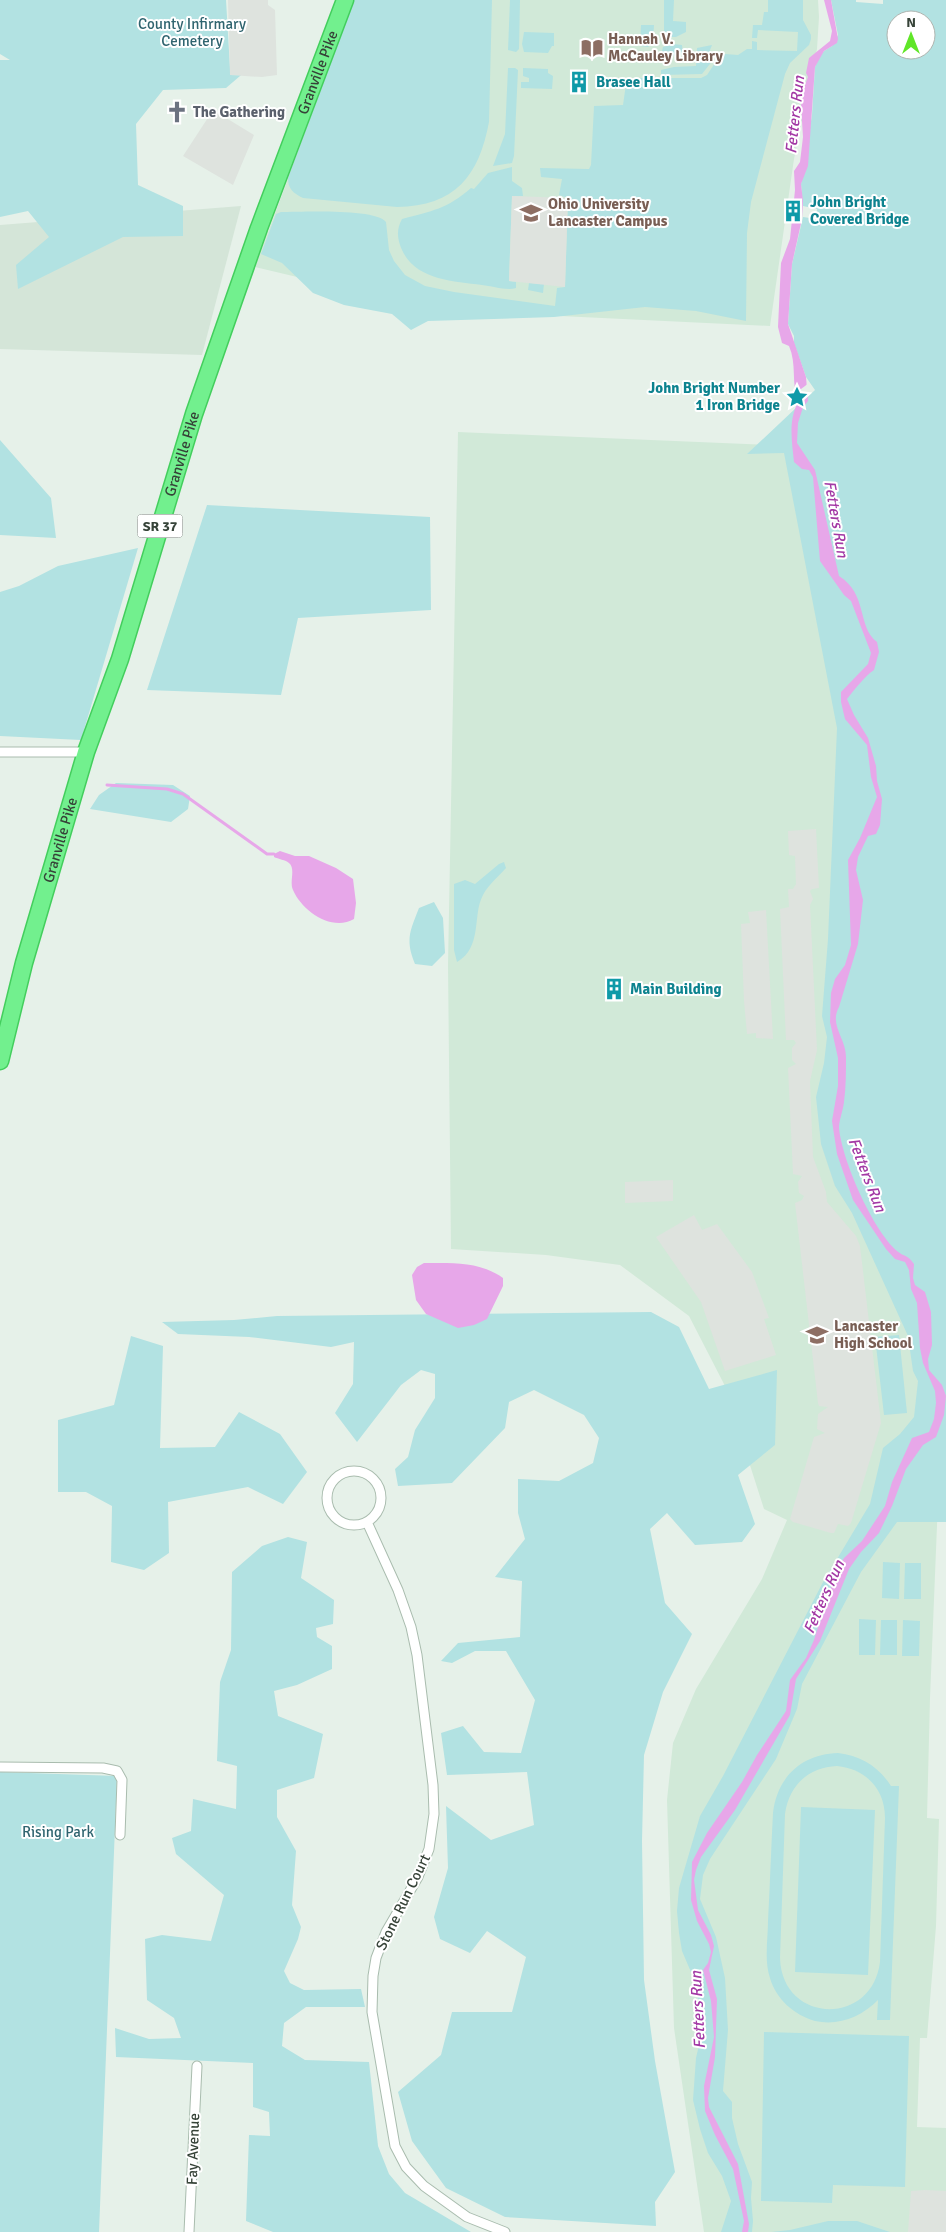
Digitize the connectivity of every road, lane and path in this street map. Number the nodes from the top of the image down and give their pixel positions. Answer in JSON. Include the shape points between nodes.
{"nodes":[{"id":1,"x":345,"y":0,"type":"edge"},
{"id":2,"x":0,"y":752,"type":"edge"},
{"id":3,"x":86,"y":752,"type":"junction"},
{"id":4,"x":0,"y":1061,"type":"edge"},
{"id":5,"x":367,"y":1522,"type":"junction"},
{"id":6,"x":0,"y":1767,"type":"edge"},
{"id":7,"x":120,"y":1835,"type":"dead end"},
{"id":8,"x":197,"y":2066,"type":"dead end"},
{"id":9,"x":189,"y":2232,"type":"edge"},
{"id":10,"x":504,"y":2232,"type":"edge"}],
"edges":[{"from":1,"to":3,"type":"highway","name":"Granville Pike","number":"SR 37","via":[[213,356],[120,659]]},
{"from":2,"to":3,"type":"street"},
{"from":3,"to":4,"type":"highway","name":"Granville Pike","number":"SR 37","via":[[24,963]]},
{"from":5,"to":5,"type":"street","via":[[376,1516],[381,1506],[379,1486],[362,1472],[342,1474],[328,1490],[330,1511],[346,1524],[357,1526]]},
{"from":5,"to":10,"type":"street","name":"Stone Run Court","via":[[411,1627],[433,1785],[434,1814],[429,1849],[418,1877],[386,1932],[373,1976],[372,2012],[395,2146],[406,2167],[424,2186],[467,2216]]},
{"from":6,"to":7,"type":"street","via":[[103,1768],[117,1771],[123,1793]]},
{"from":8,"to":9,"type":"street","name":"Fay Avenue"}]}
